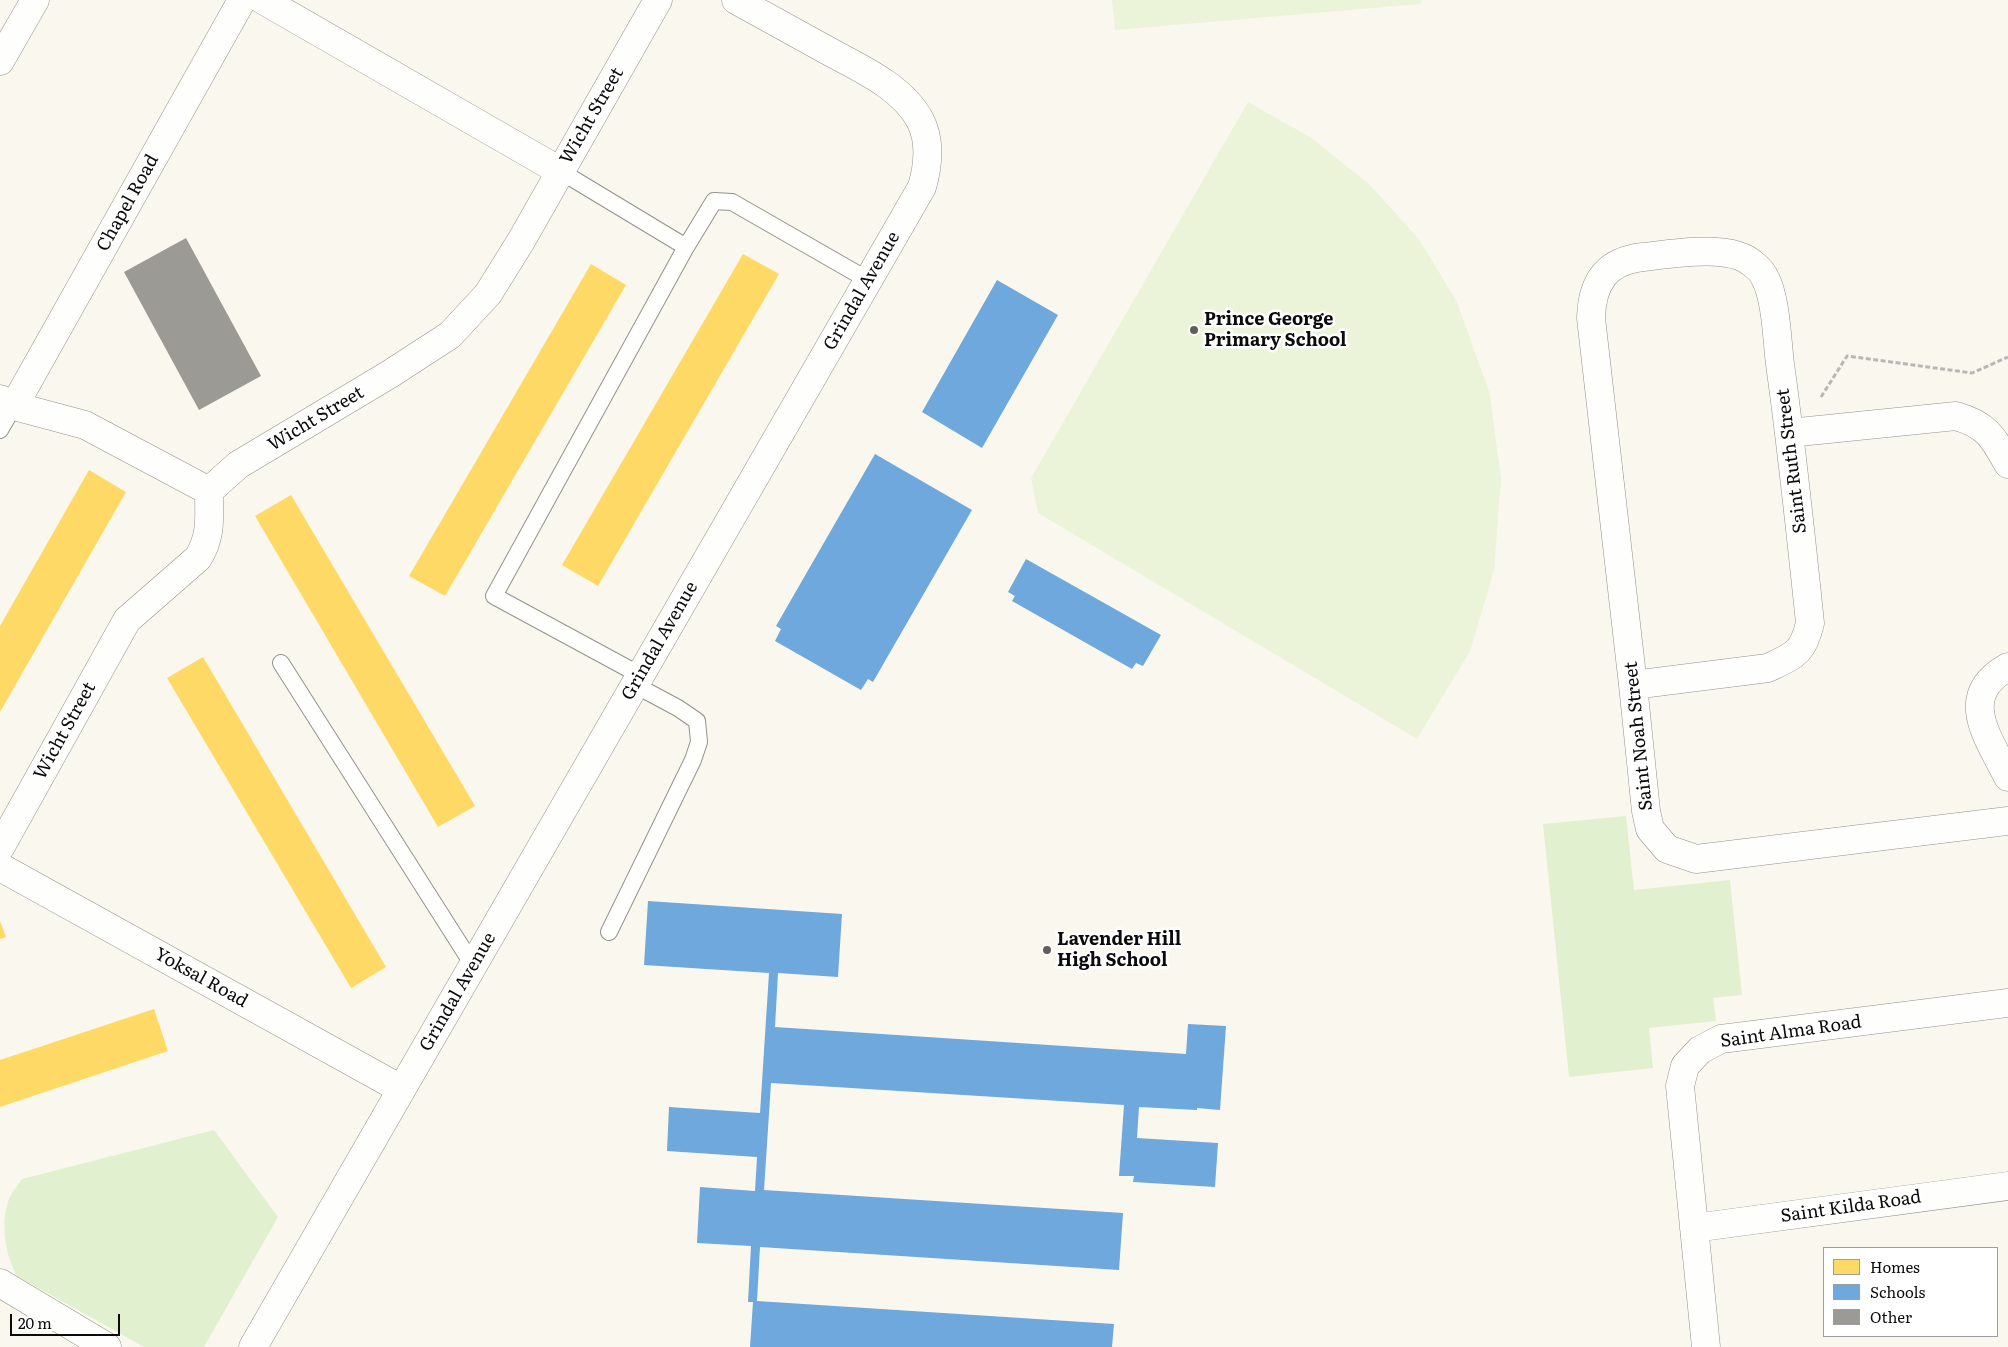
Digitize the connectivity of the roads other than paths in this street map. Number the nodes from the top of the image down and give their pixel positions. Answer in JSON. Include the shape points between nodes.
{"nodes":[{"id":1,"x":35,"y":0,"type":"edge"},
{"id":2,"x":242,"y":0,"type":"edge"},
{"id":3,"x":263,"y":0,"type":"edge"},
{"id":4,"x":658,"y":0,"type":"edge"},
{"id":5,"x":736,"y":0,"type":"edge"},
{"id":6,"x":0,"y":61,"type":"edge"},
{"id":7,"x":560,"y":172,"type":"junction"},
{"id":8,"x":686,"y":247,"type":"junction"},
{"id":9,"x":1603,"y":277,"type":"joint"},
{"id":10,"x":868,"y":280,"type":"junction"},
{"id":11,"x":7,"y":402,"type":"edge"},
{"id":12,"x":0,"y":430,"type":"edge"},
{"id":13,"x":1789,"y":433,"type":"junction"},
{"id":14,"x":2008,"y":464,"type":"edge"},
{"id":15,"x":209,"y":491,"type":"junction"},
{"id":16,"x":281,"y":663,"type":"dead end"},
{"id":17,"x":2008,"y":667,"type":"edge"},
{"id":18,"x":637,"y":680,"type":"junction"},
{"id":19,"x":1634,"y":685,"type":"junction"},
{"id":20,"x":2008,"y":776,"type":"edge"},
{"id":21,"x":2008,"y":821,"type":"edge"},
{"id":22,"x":0,"y":848,"type":"edge"},
{"id":23,"x":0,"y":867,"type":"edge"},
{"id":24,"x":608,"y":932,"type":"dead end"},
{"id":25,"x":474,"y":964,"type":"junction"},
{"id":26,"x":2008,"y":1003,"type":"edge"},
{"id":27,"x":401,"y":1089,"type":"junction"},
{"id":28,"x":2008,"y":1186,"type":"edge"},
{"id":29,"x":1694,"y":1228,"type":"junction"},
{"id":30,"x":0,"y":1283,"type":"edge"},
{"id":31,"x":107,"y":1347,"type":"edge"},
{"id":32,"x":253,"y":1347,"type":"edge"},
{"id":33,"x":1706,"y":1347,"type":"edge"}],
"edges":[{"from":1,"to":6,"type":"street"},
{"from":2,"to":11,"type":"street","name":"Chapel Road"},
{"from":3,"to":7,"type":"street"},
{"from":4,"to":7,"type":"street","name":"Wicht Street"},
{"from":5,"to":10,"type":"street","name":"Grindal Avenue","via":[[892,89],[909,104],[921,121],[927,143],[928,166],[922,187]]},
{"from":7,"to":8,"type":"lane"},
{"from":7,"to":15,"type":"street","name":"Wicht Street","via":[[488,294],[450,335],[238,465]]},
{"from":8,"to":10,"type":"lane","via":[[714,202],[732,202]]},
{"from":8,"to":18,"type":"lane","via":[[494,596]]},
{"from":9,"to":13,"type":"street","name":"Saint Ruth Street","via":[[1613,266],[1628,259],[1707,250],[1729,253],[1752,262],[1766,278],[1772,300]]},
{"from":9,"to":19,"type":"street","name":"Saint Noah Street","via":[[1595,288],[1591,318]]},
{"from":10,"to":18,"type":"street","name":"Grindal Avenue"},
{"from":11,"to":12,"type":"lane"},
{"from":11,"to":15,"type":"street","via":[[85,425]]},
{"from":13,"to":14,"type":"street","via":[[1956,416],[1984,429],[1994,439]]},
{"from":13,"to":19,"type":"street","name":"Saint Ruth Street","via":[[1810,623],[1805,642],[1798,651],[1768,668]]},
{"from":15,"to":22,"type":"street","name":"Wicht Street","via":[[208,533],[198,558],[127,620]]},
{"from":16,"to":25,"type":"lane"},
{"from":17,"to":20,"type":"street","via":[[1994,675],[1983,688],[1978,704],[1980,720]]},
{"from":18,"to":24,"type":"lane","via":[[697,721],[699,742]]},
{"from":18,"to":25,"type":"street","name":"Grindal Avenue"},
{"from":19,"to":21,"type":"street","name":"Saint Noah Street","via":[[1646,811],[1650,829],[1667,849],[1696,859]]},
{"from":23,"to":27,"type":"street","name":"Yoksal Road"},
{"from":25,"to":27,"type":"street","name":"Grindal Avenue"},
{"from":26,"to":29,"type":"street","name":"Saint Alma Road","via":[[1721,1039],[1700,1050],[1686,1066],[1680,1086]]},
{"from":27,"to":32,"type":"street","name":"Grindal Avenue"},
{"from":28,"to":29,"type":"street","name":"Saint Kilda Road"},
{"from":29,"to":33,"type":"street","name":"Saint Alma Road"},
{"from":30,"to":31,"type":"street"}]}
